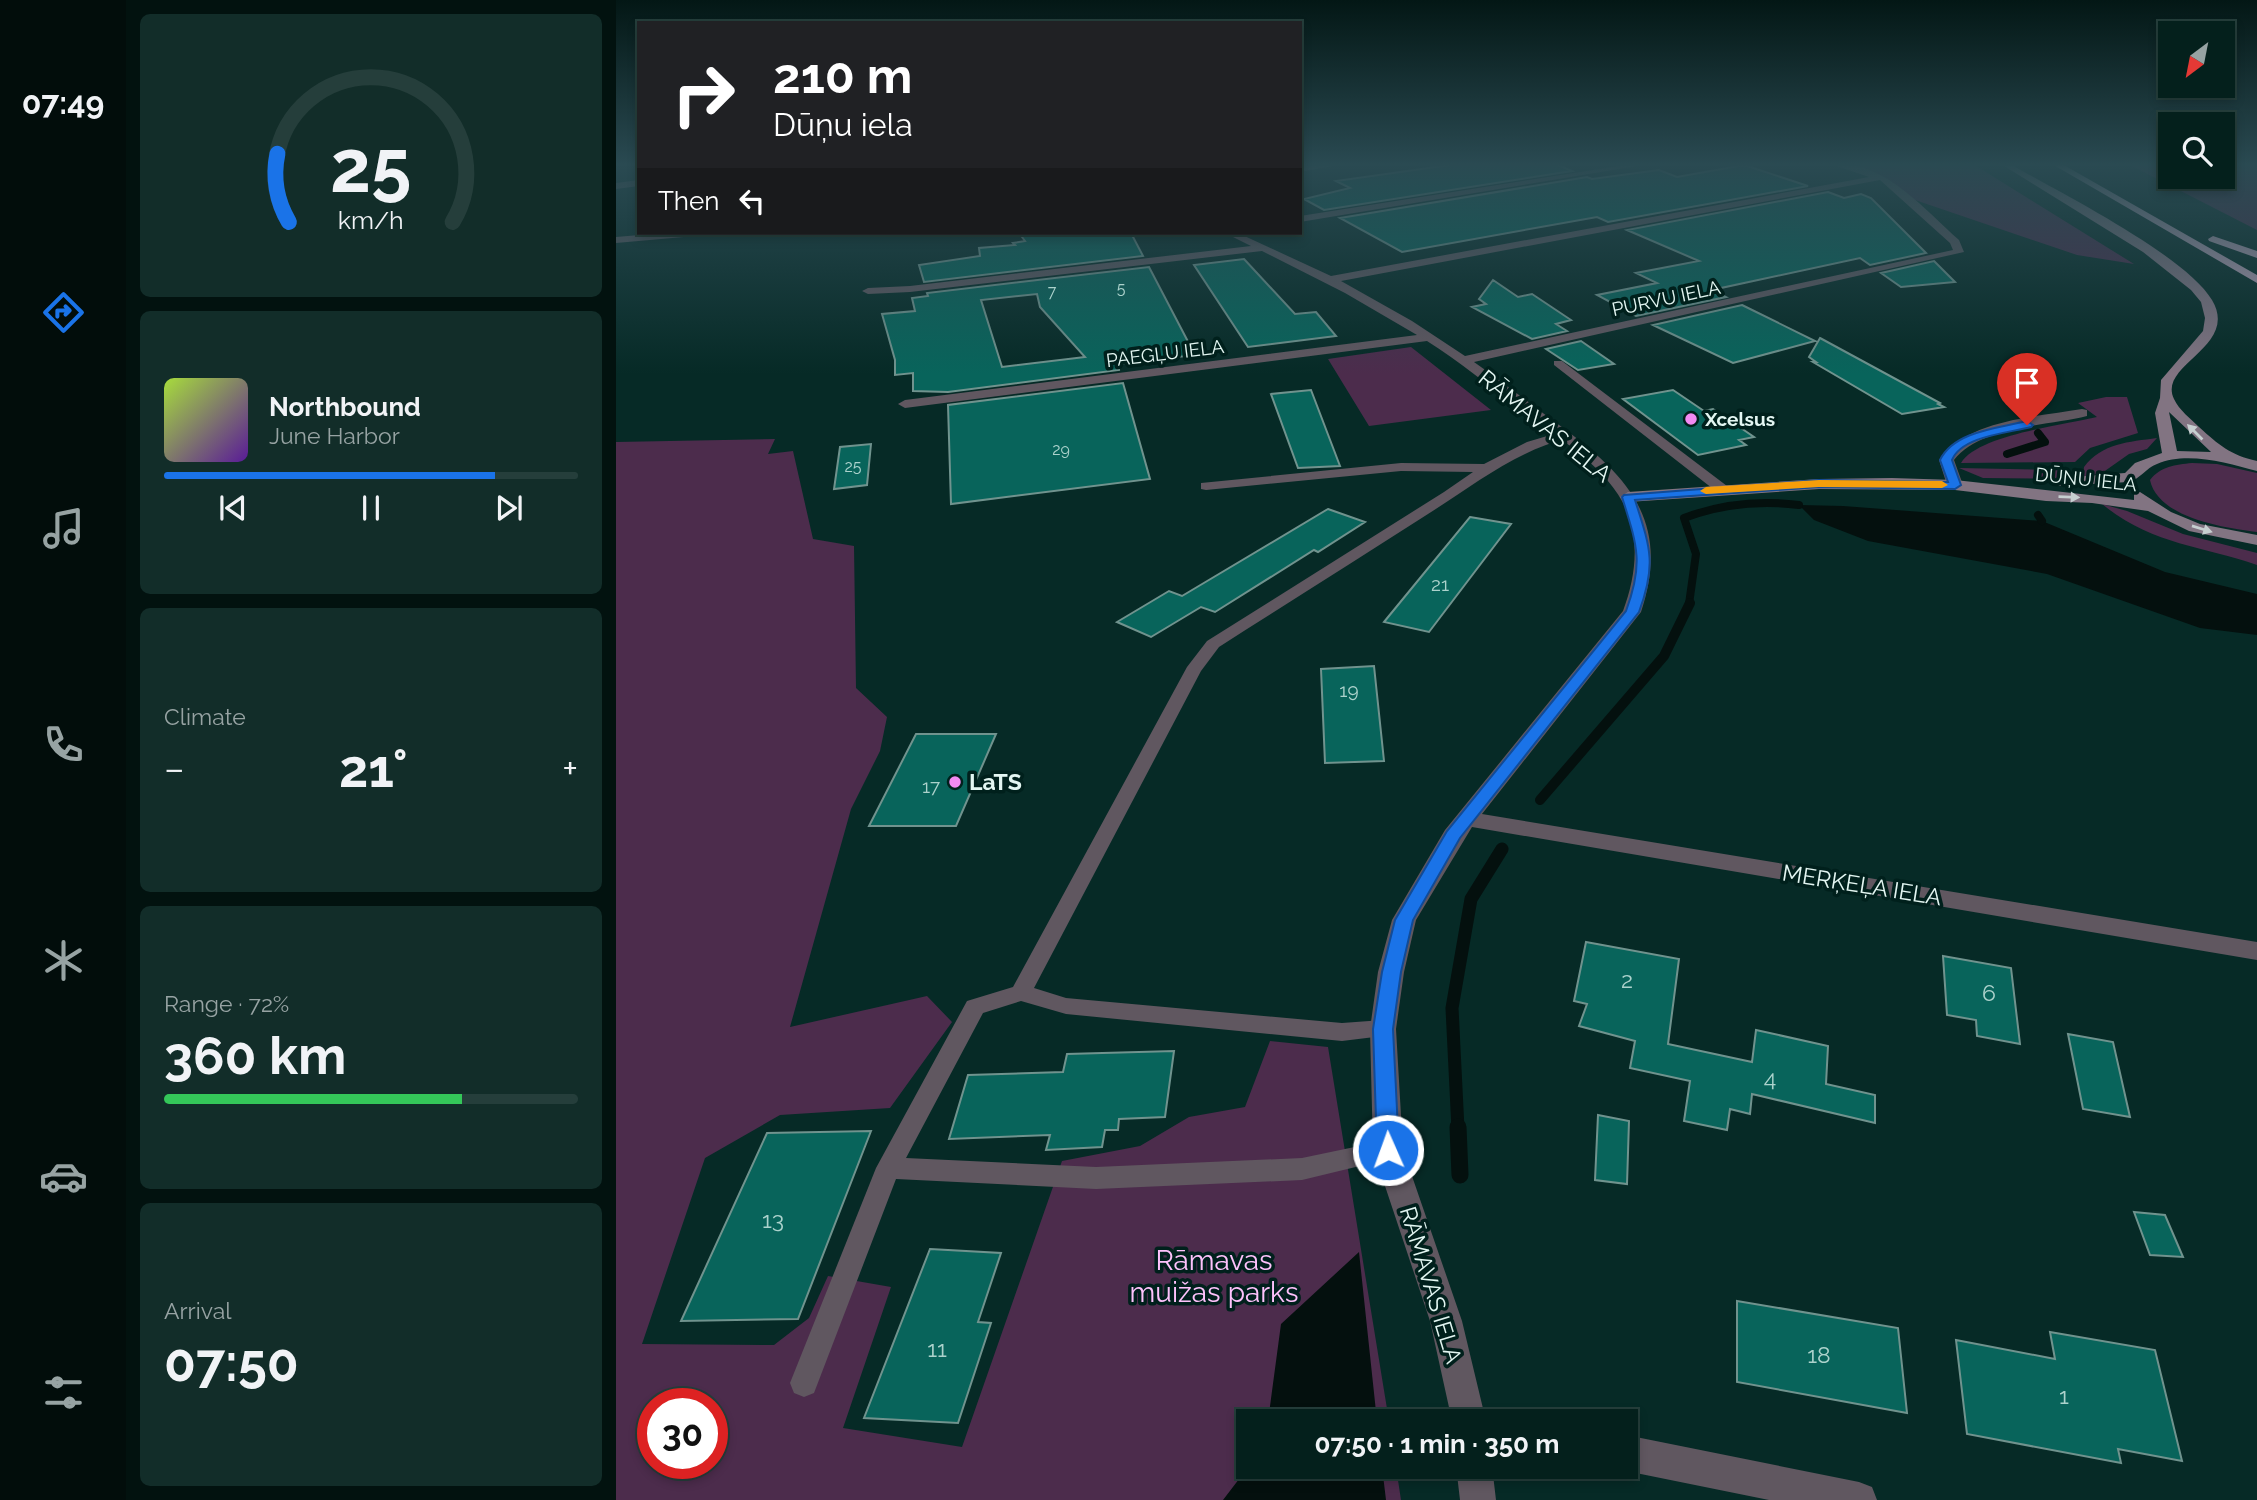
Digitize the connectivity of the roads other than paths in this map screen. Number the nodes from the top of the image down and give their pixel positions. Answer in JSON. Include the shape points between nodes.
{"nodes":[{"id":1,"x":1578,"y":234,"type":"edge"},
{"id":2,"x":1946,"y":234,"type":"edge"},
{"id":3,"x":2120,"y":234,"type":"edge"},
{"id":4,"x":2178,"y":234,"type":"edge"},
{"id":5,"x":2204,"y":234,"type":"edge"},
{"id":6,"x":672,"y":235,"type":"edge"},
{"id":7,"x":1235,"y":235,"type":"edge"},
{"id":8,"x":2213,"y":239,"type":"junction"},
{"id":9,"x":616,"y":240,"type":"edge"},
{"id":10,"x":1265,"y":248,"type":"junction"},
{"id":11,"x":2257,"y":255,"type":"edge"},
{"id":12,"x":2257,"y":264,"type":"edge"},
{"id":13,"x":1329,"y":280,"type":"junction"},
{"id":14,"x":2257,"y":280,"type":"edge"},
{"id":15,"x":868,"y":291,"type":"dead end"},
{"id":16,"x":1429,"y":337,"type":"junction"},
{"id":17,"x":1464,"y":360,"type":"junction"},
{"id":18,"x":1558,"y":363,"type":"dead end"},
{"id":19,"x":2166,"y":399,"type":"junction"},
{"id":20,"x":905,"y":404,"type":"dead end"},
{"id":21,"x":2082,"y":413,"type":"dead end"},
{"id":22,"x":1564,"y":435,"type":"junction"},
{"id":23,"x":2170,"y":456,"type":"junction"},
{"id":24,"x":2230,"y":459,"type":"junction"},
{"id":25,"x":2257,"y":466,"type":"edge"},
{"id":26,"x":1484,"y":468,"type":"junction"},
{"id":27,"x":2129,"y":477,"type":"junction"},
{"id":28,"x":1955,"y":485,"type":"junction"},
{"id":29,"x":1206,"y":486,"type":"dead end"},
{"id":30,"x":1977,"y":487,"type":"junction"},
{"id":31,"x":1721,"y":489,"type":"junction"},
{"id":32,"x":1628,"y":497,"type":"junction"},
{"id":33,"x":2150,"y":507,"type":"junction"},
{"id":34,"x":2257,"y":540,"type":"edge"},
{"id":35,"x":1467,"y":819,"type":"junction"},
{"id":36,"x":2257,"y":951,"type":"edge"},
{"id":37,"x":1021,"y":993,"type":"junction"},
{"id":38,"x":1383,"y":1029,"type":"junction"},
{"id":39,"x":1388,"y":1150,"type":"junction"},
{"id":40,"x":888,"y":1168,"type":"junction"},
{"id":41,"x":804,"y":1383,"type":"dead end"},
{"id":42,"x":1466,"y":1409,"type":"edge"},
{"id":43,"x":1638,"y":1455,"type":"edge"},
{"id":44,"x":1476,"y":1479,"type":"edge"},
{"id":45,"x":1478,"y":1500,"type":"edge"},
{"id":46,"x":1859,"y":1500,"type":"edge"}],
"edges":[{"from":1,"to":13,"type":"street"},
{"from":2,"to":17,"type":"street","name":"PURVU IELA","via":[[1959,252]]},
{"from":3,"to":19,"type":"main road","via":[[2159,258],[2201,292],[2208,305],[2210,330],[2172,374],[2164,389]]},
{"from":4,"to":14,"type":"highway"},
{"from":5,"to":8,"type":"highway"},
{"from":6,"to":9,"type":"street"},
{"from":7,"to":10,"type":"street","name":"RĀMAVAS IELA"},
{"from":8,"to":11,"type":"highway"},
{"from":8,"to":12,"type":"highway"},
{"from":10,"to":13,"type":"street","name":"RĀMAVAS IELA"},
{"from":10,"to":15,"type":"street"},
{"from":13,"to":16,"type":"street","name":"RĀMAVAS IELA"},
{"from":16,"to":17,"type":"street","name":"RĀMAVAS IELA"},
{"from":16,"to":20,"type":"street","name":"PAEGĻU IELA"},
{"from":17,"to":22,"type":"street","name":"RĀMAVAS IELA"},
{"from":18,"to":31,"type":"lane","via":[[1653,443]]},
{"from":19,"to":23,"type":"main road","via":[[2161,416]]},
{"from":24,"to":19,"type":"main road","one_way":true,"via":[[2200,437]]},
{"from":21,"to":28,"type":"street","via":[[1962,443],[1946,460]]},
{"from":22,"to":26,"type":"lane","via":[[1529,443]]},
{"from":22,"to":32,"type":"street","name":"RĀMAVAS IELA"},
{"from":23,"to":24,"type":"main road"},
{"from":23,"to":27,"type":"main road","via":[[2138,465]]},
{"from":24,"to":25,"type":"main road"},
{"from":26,"to":29,"type":"lane","via":[[1401,467]]},
{"from":26,"to":37,"type":"lane","via":[[1449,495],[1213,644],[1193,670]]},
{"from":27,"to":30,"type":"main road","name":"DŪŅU IELA"},
{"from":27,"to":33,"type":"main road","via":[[2138,496]]},
{"from":28,"to":30,"type":"main road","name":"DŪŅU IELA"},
{"from":28,"to":31,"type":"main road","name":"DŪŅU IELA"},
{"from":30,"to":33,"type":"main road","name":"DŪŅU IELA","one_way":true},
{"from":31,"to":32,"type":"main road","name":"DŪŅU IELA"},
{"from":32,"to":35,"type":"street","name":"RĀMAVAS IELA","via":[[1645,563],[1632,612]]},
{"from":33,"to":34,"type":"main road","name":"DŪŅU IELA","one_way":true,"via":[[2203,530]]},
{"from":35,"to":36,"type":"street","name":"MERĶEĻA IELA"},
{"from":35,"to":38,"type":"street","name":"RĀMAVAS IELA","via":[[1404,920]]},
{"from":37,"to":38,"type":"lane","via":[[1080,1007],[1342,1032]]},
{"from":37,"to":40,"type":"lane","via":[[975,1007]]},
{"from":38,"to":39,"type":"street","name":"RĀMAVAS IELA"},
{"from":39,"to":40,"type":"lane","via":[[1302,1169],[1096,1178]]},
{"from":39,"to":42,"type":"street","name":"RĀMAVAS IELA","via":[[1446,1321]]},
{"from":40,"to":41,"type":"lane"},
{"from":43,"to":46,"type":"street"},
{"from":44,"to":45,"type":"street"}]}
